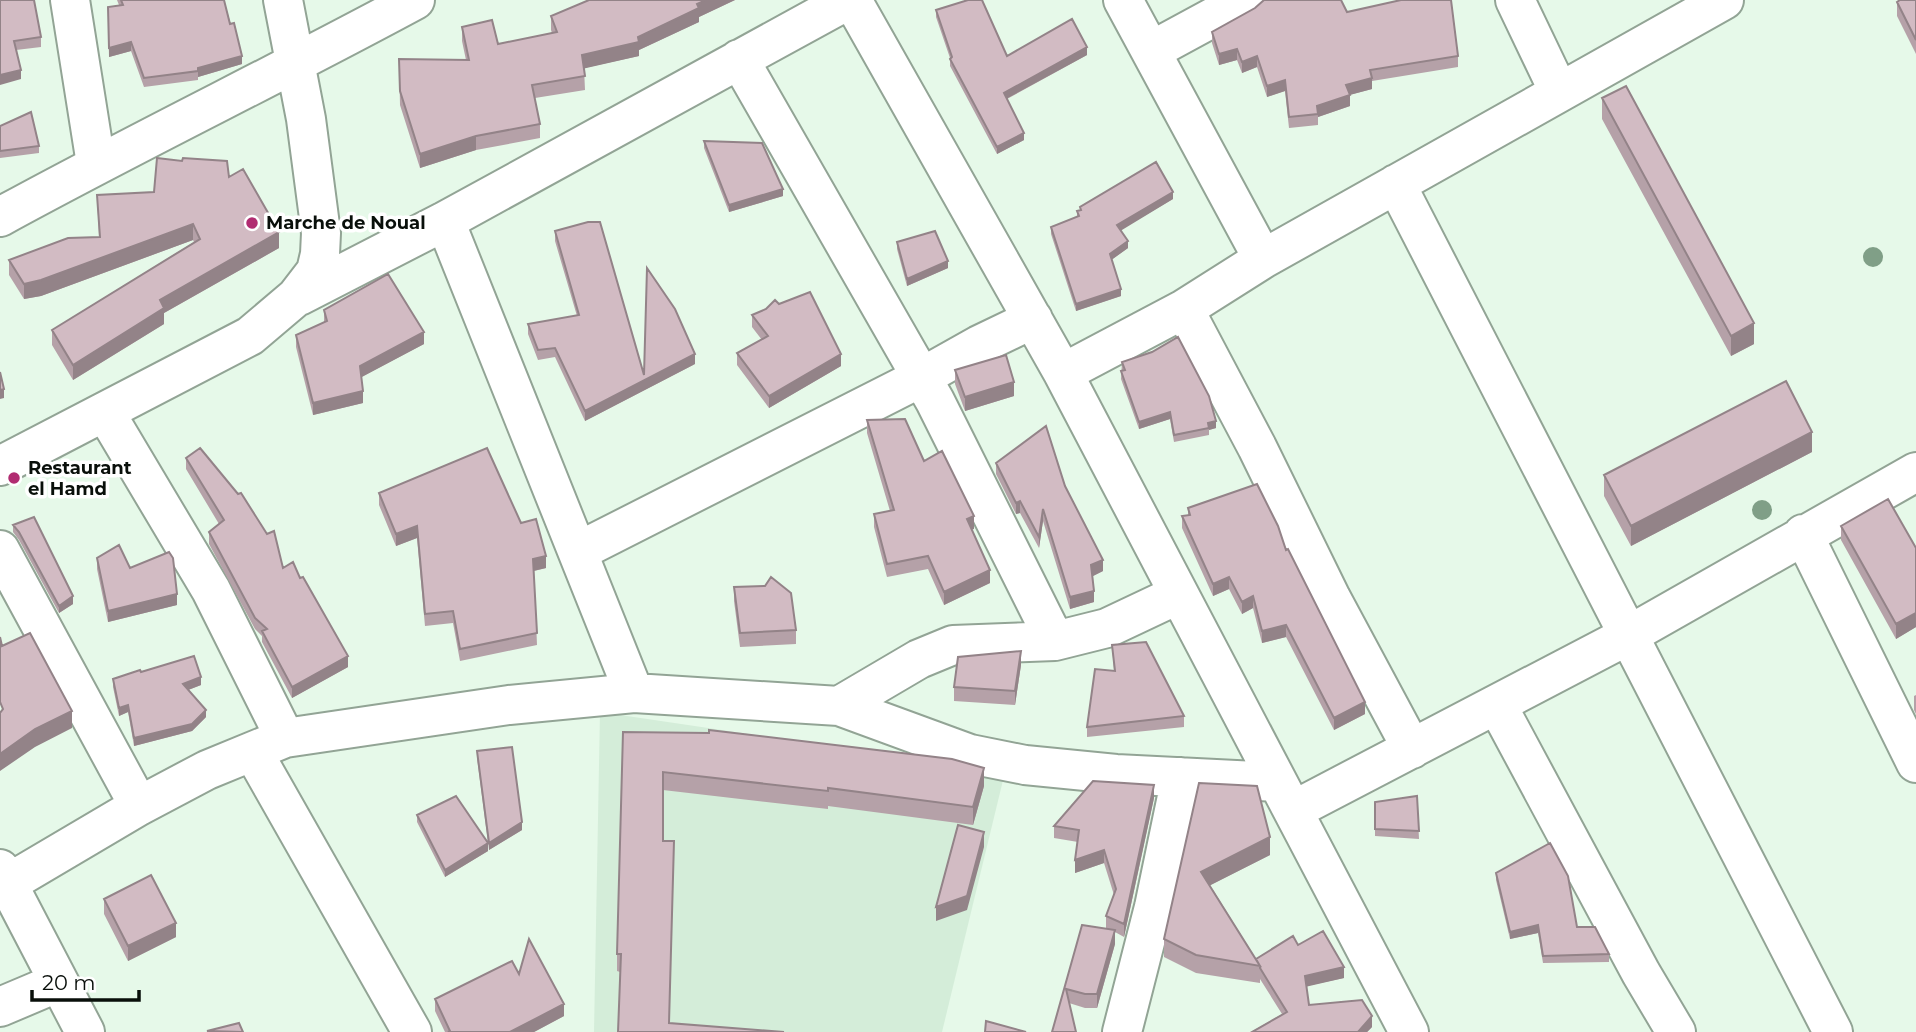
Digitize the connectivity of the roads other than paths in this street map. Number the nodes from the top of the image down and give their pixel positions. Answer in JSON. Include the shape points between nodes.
{"nodes":[{"id":1,"x":70,"y":0,"type":"edge"},
{"id":2,"x":284,"y":0,"type":"edge"},
{"id":3,"x":415,"y":0,"type":"edge"},
{"id":4,"x":850,"y":0,"type":"edge"},
{"id":5,"x":1123,"y":0,"type":"edge"},
{"id":6,"x":1245,"y":0,"type":"edge"},
{"id":7,"x":1515,"y":0,"type":"edge"},
{"id":8,"x":1724,"y":0,"type":"edge"},
{"id":9,"x":1150,"y":51,"type":"junction"},
{"id":10,"x":739,"y":59,"type":"junction"},
{"id":11,"x":296,"y":64,"type":"junction"},
{"id":12,"x":1559,"y":92,"type":"junction"},
{"id":13,"x":96,"y":164,"type":"junction"},
{"id":14,"x":1396,"y":184,"type":"junction"},
{"id":15,"x":0,"y":217,"type":"edge"},
{"id":16,"x":445,"y":221,"type":"junction"},
{"id":17,"x":1263,"y":259,"type":"junction"},
{"id":18,"x":296,"y":298,"type":"junction"},
{"id":19,"x":1184,"y":309,"type":"junction"},
{"id":20,"x":1032,"y":319,"type":"junction"},
{"id":21,"x":1063,"y":373,"type":"junction"},
{"id":22,"x":922,"y":377,"type":"junction"},
{"id":23,"x":105,"y":412,"type":"junction"},
{"id":24,"x":0,"y":466,"type":"edge"},
{"id":25,"x":1916,"y":472,"type":"edge"},
{"id":26,"x":1803,"y":534,"type":"junction"},
{"id":27,"x":0,"y":550,"type":"edge"},
{"id":28,"x":579,"y":551,"type":"junction"},
{"id":29,"x":1180,"y":594,"type":"junction"},
{"id":30,"x":1627,"y":636,"type":"junction"},
{"id":31,"x":1055,"y":641,"type":"junction"},
{"id":32,"x":634,"y":694,"type":"junction"},
{"id":33,"x":1497,"y":705,"type":"junction"},
{"id":34,"x":839,"y":706,"type":"junction"},
{"id":35,"x":269,"y":745,"type":"junction"},
{"id":36,"x":1412,"y":749,"type":"junction"},
{"id":37,"x":1916,"y":763,"type":"edge"},
{"id":38,"x":1181,"y":777,"type":"junction"},
{"id":39,"x":1286,"y":796,"type":"junction"},
{"id":40,"x":139,"y":806,"type":"junction"},
{"id":41,"x":4,"y":877,"type":"edge"},
{"id":42,"x":59,"y":982,"type":"junction"},
{"id":43,"x":0,"y":1007,"type":"edge"},
{"id":44,"x":85,"y":1032,"type":"edge"},
{"id":45,"x":412,"y":1032,"type":"edge"},
{"id":46,"x":1122,"y":1032,"type":"edge"},
{"id":47,"x":1409,"y":1032,"type":"edge"},
{"id":48,"x":1676,"y":1032,"type":"edge"},
{"id":49,"x":1833,"y":1032,"type":"edge"}],
"edges":[{"from":1,"to":13,"type":"street"},
{"from":2,"to":11,"type":"street"},
{"from":3,"to":11,"type":"street"},
{"from":4,"to":10,"type":"street"},
{"from":4,"to":20,"type":"street"},
{"from":5,"to":9,"type":"street"},
{"from":6,"to":9,"type":"street"},
{"from":7,"to":12,"type":"street"},
{"from":8,"to":12,"type":"street"},
{"from":9,"to":17,"type":"street"},
{"from":10,"to":16,"type":"street"},
{"from":10,"to":22,"type":"street"},
{"from":11,"to":13,"type":"street"},
{"from":11,"to":18,"type":"street","via":[[320,254],[316,271]]},
{"from":12,"to":14,"type":"street"},
{"from":13,"to":15,"type":"street"},
{"from":14,"to":17,"type":"street"},
{"from":14,"to":30,"type":"street"},
{"from":16,"to":18,"type":"street"},
{"from":16,"to":28,"type":"street"},
{"from":17,"to":19,"type":"street"},
{"from":18,"to":23,"type":"street","via":[[250,336]]},
{"from":19,"to":21,"type":"street"},
{"from":19,"to":36,"type":"street"},
{"from":20,"to":21,"type":"street"},
{"from":20,"to":22,"type":"street"},
{"from":21,"to":29,"type":"street"},
{"from":22,"to":28,"type":"street"},
{"from":22,"to":31,"type":"street"},
{"from":23,"to":24,"type":"street"},
{"from":23,"to":35,"type":"street","via":[[211,590]]},
{"from":25,"to":26,"type":"street"},
{"from":26,"to":30,"type":"street"},
{"from":26,"to":37,"type":"street"},
{"from":27,"to":40,"type":"street"},
{"from":28,"to":32,"type":"street"},
{"from":29,"to":31,"type":"street","via":[[1107,628]]},
{"from":29,"to":39,"type":"street"},
{"from":30,"to":33,"type":"street"},
{"from":30,"to":49,"type":"street"},
{"from":31,"to":34,"type":"street","via":[[953,645],[919,659]]},
{"from":32,"to":34,"type":"street"},
{"from":32,"to":35,"type":"street","via":[[509,705]]},
{"from":33,"to":36,"type":"street"},
{"from":33,"to":48,"type":"street"},
{"from":34,"to":38,"type":"street","via":[[970,754],[1026,765]]},
{"from":35,"to":40,"type":"street","via":[[207,770]]},
{"from":35,"to":45,"type":"street"},
{"from":36,"to":39,"type":"street"},
{"from":38,"to":39,"type":"street"},
{"from":38,"to":46,"type":"street"},
{"from":39,"to":47,"type":"street"},
{"from":40,"to":41,"type":"street"},
{"from":41,"to":42,"type":"street"},
{"from":42,"to":43,"type":"street"},
{"from":42,"to":44,"type":"street"}]}
